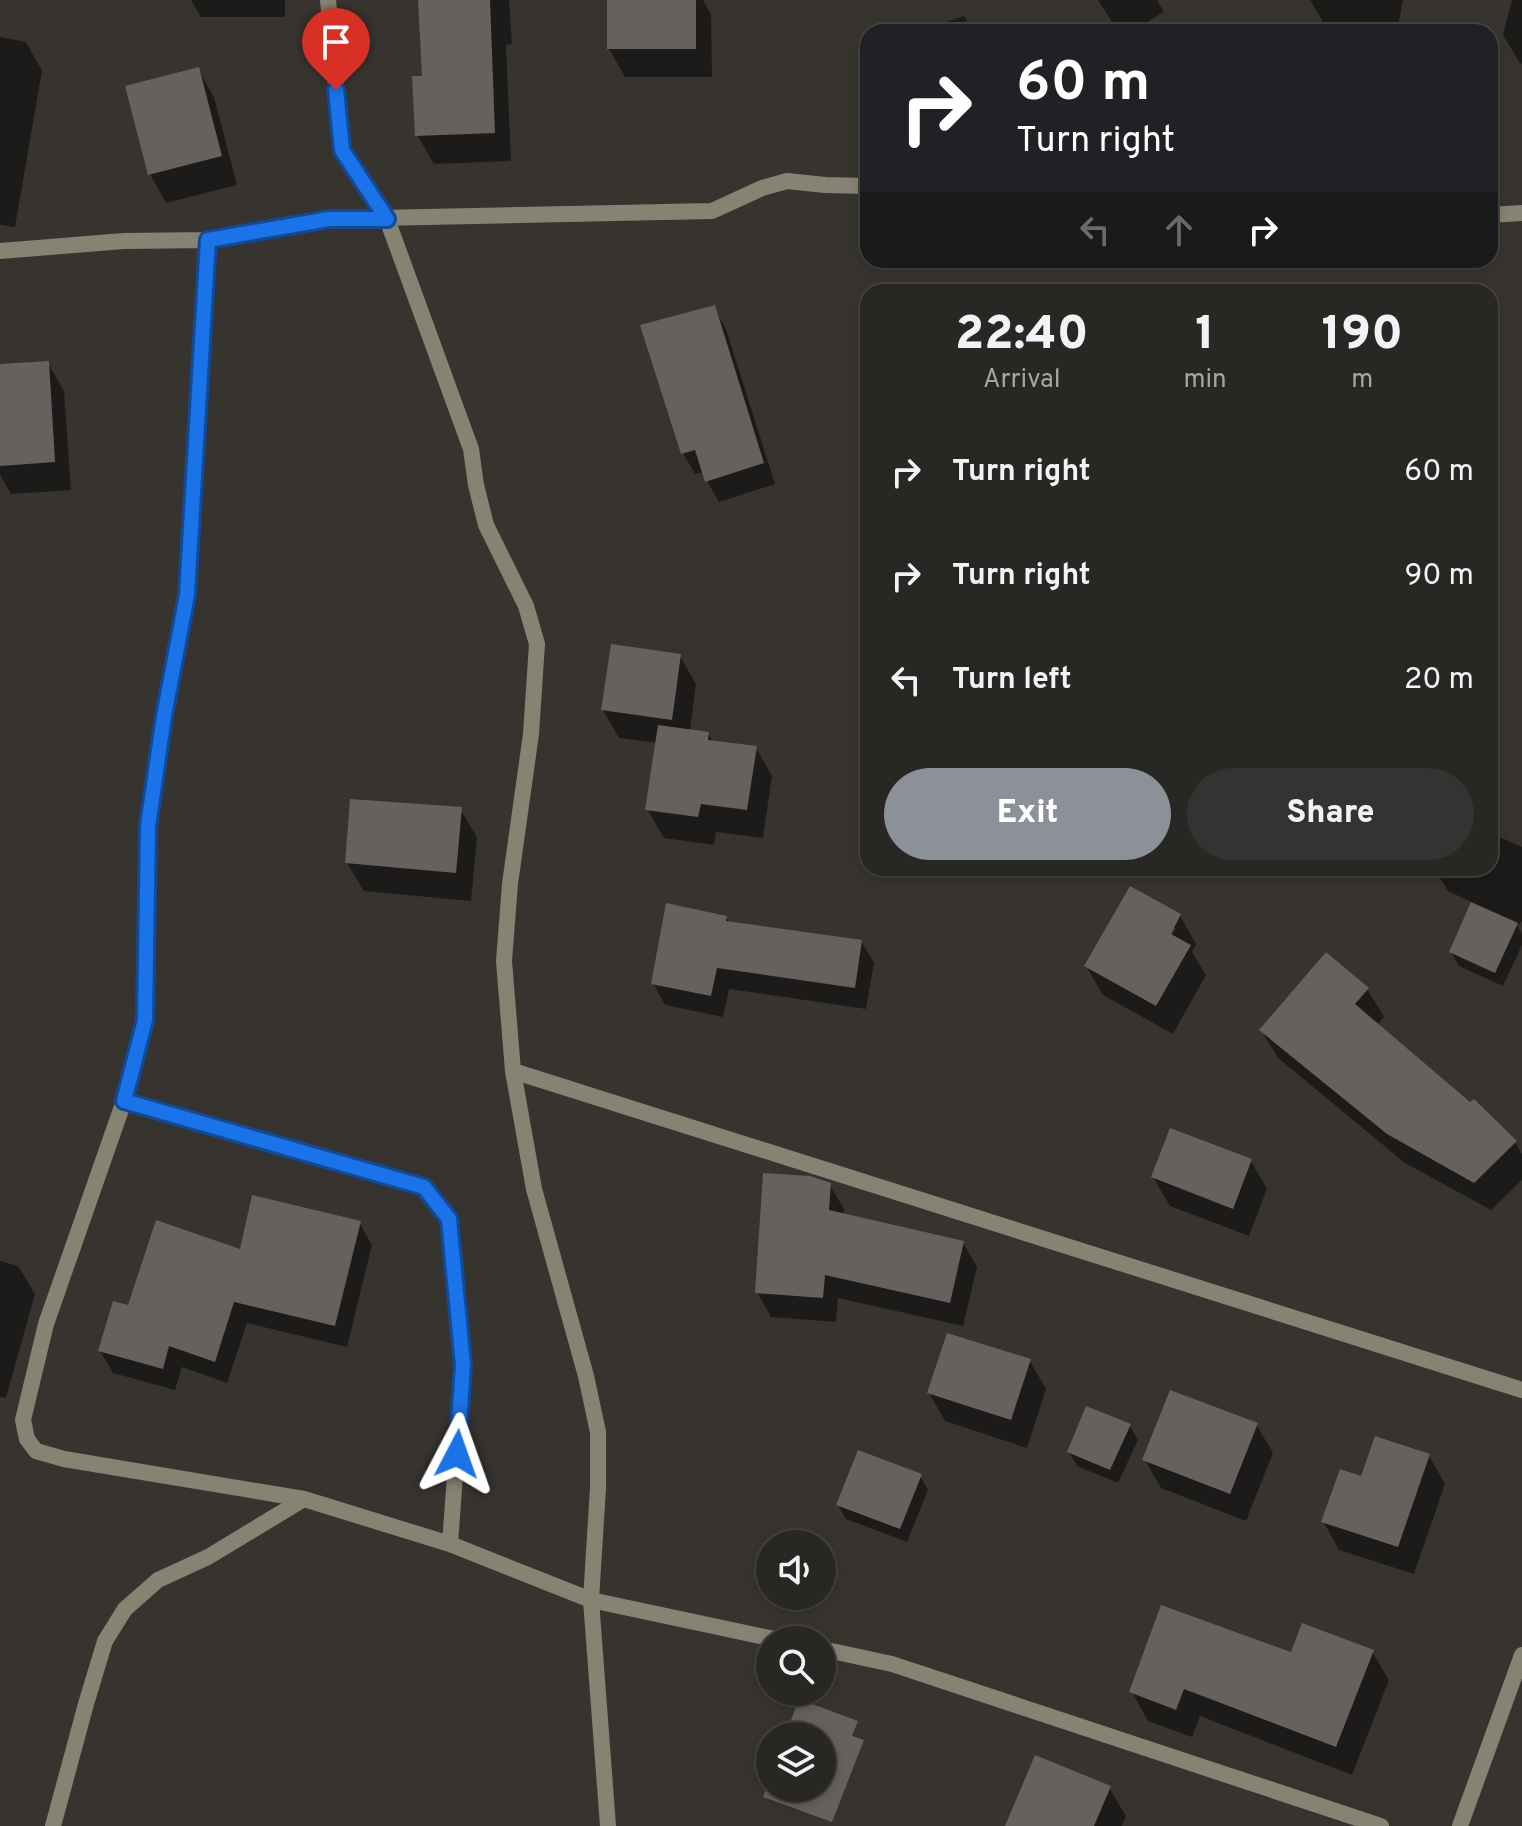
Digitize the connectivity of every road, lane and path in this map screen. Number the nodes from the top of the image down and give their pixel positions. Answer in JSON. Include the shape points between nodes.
{"nodes":[{"id":1,"x":328,"y":0,"type":"edge"},
{"id":2,"x":860,"y":186,"type":"edge"},
{"id":3,"x":1522,"y":213,"type":"edge"},
{"id":4,"x":1498,"y":214,"type":"edge"},
{"id":5,"x":387,"y":219,"type":"junction"},
{"id":6,"x":208,"y":240,"type":"junction"},
{"id":7,"x":0,"y":251,"type":"edge"},
{"id":8,"x":513,"y":1071,"type":"junction"},
{"id":9,"x":124,"y":1101,"type":"junction"},
{"id":10,"x":1522,"y":1390,"type":"edge"},
{"id":11,"x":304,"y":1499,"type":"junction"},
{"id":12,"x":450,"y":1544,"type":"junction"},
{"id":13,"x":591,"y":1600,"type":"junction"},
{"id":14,"x":756,"y":1635,"type":"edge"},
{"id":15,"x":836,"y":1652,"type":"edge"},
{"id":16,"x":1522,"y":1655,"type":"edge"},
{"id":17,"x":53,"y":1826,"type":"edge"},
{"id":18,"x":608,"y":1826,"type":"edge"},
{"id":19,"x":1381,"y":1826,"type":"edge"},
{"id":20,"x":1460,"y":1826,"type":"edge"}],
"edges":[{"from":1,"to":5,"type":"street","via":[[342,150]]},
{"from":2,"to":5,"type":"street","via":[[787,181],[712,211]]},
{"from":3,"to":4,"type":"street"},
{"from":5,"to":6,"type":"street","via":[[329,219]]},
{"from":5,"to":8,"type":"street","via":[[471,449],[486,525],[526,606],[537,644],[504,961]]},
{"from":6,"to":7,"type":"street"},
{"from":6,"to":9,"type":"street","via":[[187,595],[148,826],[145,1020]]},
{"from":8,"to":10,"type":"street"},
{"from":8,"to":13,"type":"street","via":[[534,1189],[598,1432]]},
{"from":9,"to":11,"type":"street","via":[[46,1324],[23,1420],[27,1439],[36,1451],[64,1459]]},
{"from":9,"to":12,"type":"street","via":[[424,1187],[449,1219],[463,1365]]},
{"from":11,"to":12,"type":"street"},
{"from":11,"to":17,"type":"street","via":[[208,1557],[158,1580],[125,1609],[105,1641]]},
{"from":12,"to":13,"type":"street"},
{"from":13,"to":14,"type":"street"},
{"from":13,"to":18,"type":"street"},
{"from":15,"to":19,"type":"street","via":[[892,1664]]},
{"from":16,"to":20,"type":"street"}]}
